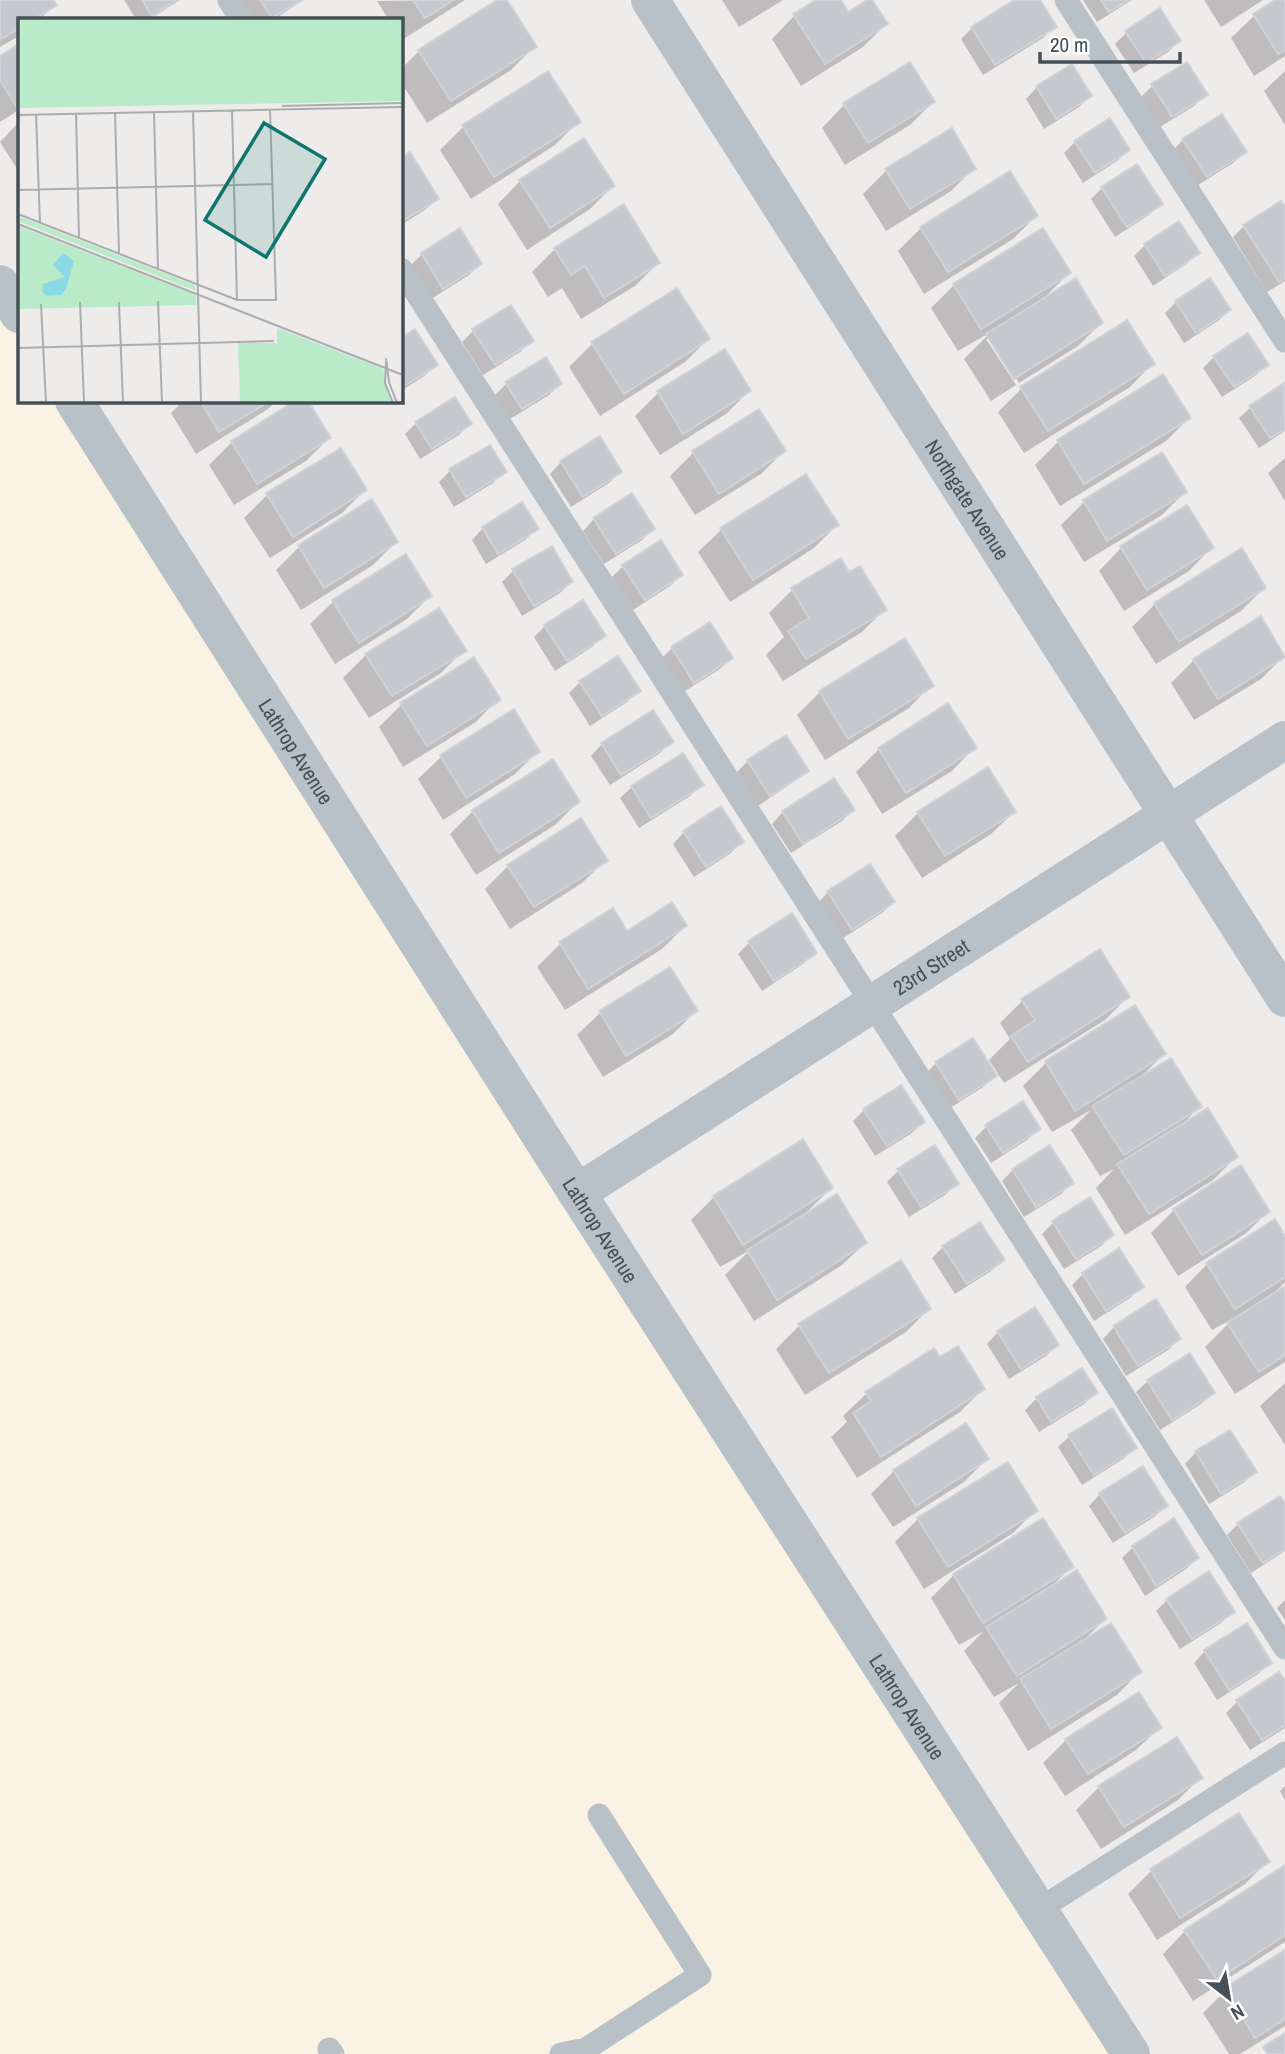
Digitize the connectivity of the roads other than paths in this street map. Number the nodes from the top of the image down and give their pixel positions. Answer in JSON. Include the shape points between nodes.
{"nodes":[{"id":1,"x":229,"y":0,"type":"edge"},
{"id":2,"x":650,"y":0,"type":"edge"},
{"id":3,"x":1066,"y":0,"type":"edge"},
{"id":4,"x":240,"y":18,"type":"edge"},
{"id":5,"x":402,"y":271,"type":"edge"},
{"id":6,"x":0,"y":284,"type":"edge"},
{"id":7,"x":18,"y":312,"type":"edge"},
{"id":8,"x":1285,"y":341,"type":"edge"},
{"id":9,"x":75,"y":402,"type":"edge"},
{"id":10,"x":1285,"y":740,"type":"edge"},
{"id":11,"x":1168,"y":816,"type":"junction"},
{"id":12,"x":1285,"y":998,"type":"edge"},
{"id":13,"x":873,"y":1004,"type":"junction"},
{"id":14,"x":577,"y":1193,"type":"junction"},
{"id":15,"x":1285,"y":1648,"type":"edge"},
{"id":16,"x":1285,"y":1753,"type":"edge"},
{"id":17,"x":599,"y":1815,"type":"dead end"},
{"id":18,"x":1038,"y":1910,"type":"junction"},
{"id":19,"x":588,"y":2052,"type":"edge"},
{"id":20,"x":561,"y":2054,"type":"edge"},
{"id":21,"x":1131,"y":2054,"type":"edge"}],
"edges":[{"from":1,"to":4,"type":"lane"},
{"from":2,"to":11,"type":"street","name":"Northgate Avenue"},
{"from":3,"to":8,"type":"lane"},
{"from":5,"to":13,"type":"lane"},
{"from":6,"to":7,"type":"street"},
{"from":9,"to":14,"type":"street","name":"Lathrop Avenue"},
{"from":10,"to":11,"type":"street","name":"23rd Street"},
{"from":11,"to":12,"type":"street","name":"Northgate Avenue"},
{"from":11,"to":13,"type":"street","name":"23rd Street"},
{"from":13,"to":14,"type":"street","name":"23rd Street"},
{"from":13,"to":15,"type":"lane"},
{"from":14,"to":18,"type":"street","name":"Lathrop Avenue"},
{"from":16,"to":18,"type":"lane"},
{"from":17,"to":19,"type":"lane","via":[[700,1975]]},
{"from":18,"to":21,"type":"street","name":"Lathrop Avenue"},
{"from":19,"to":20,"type":"lane"}]}
